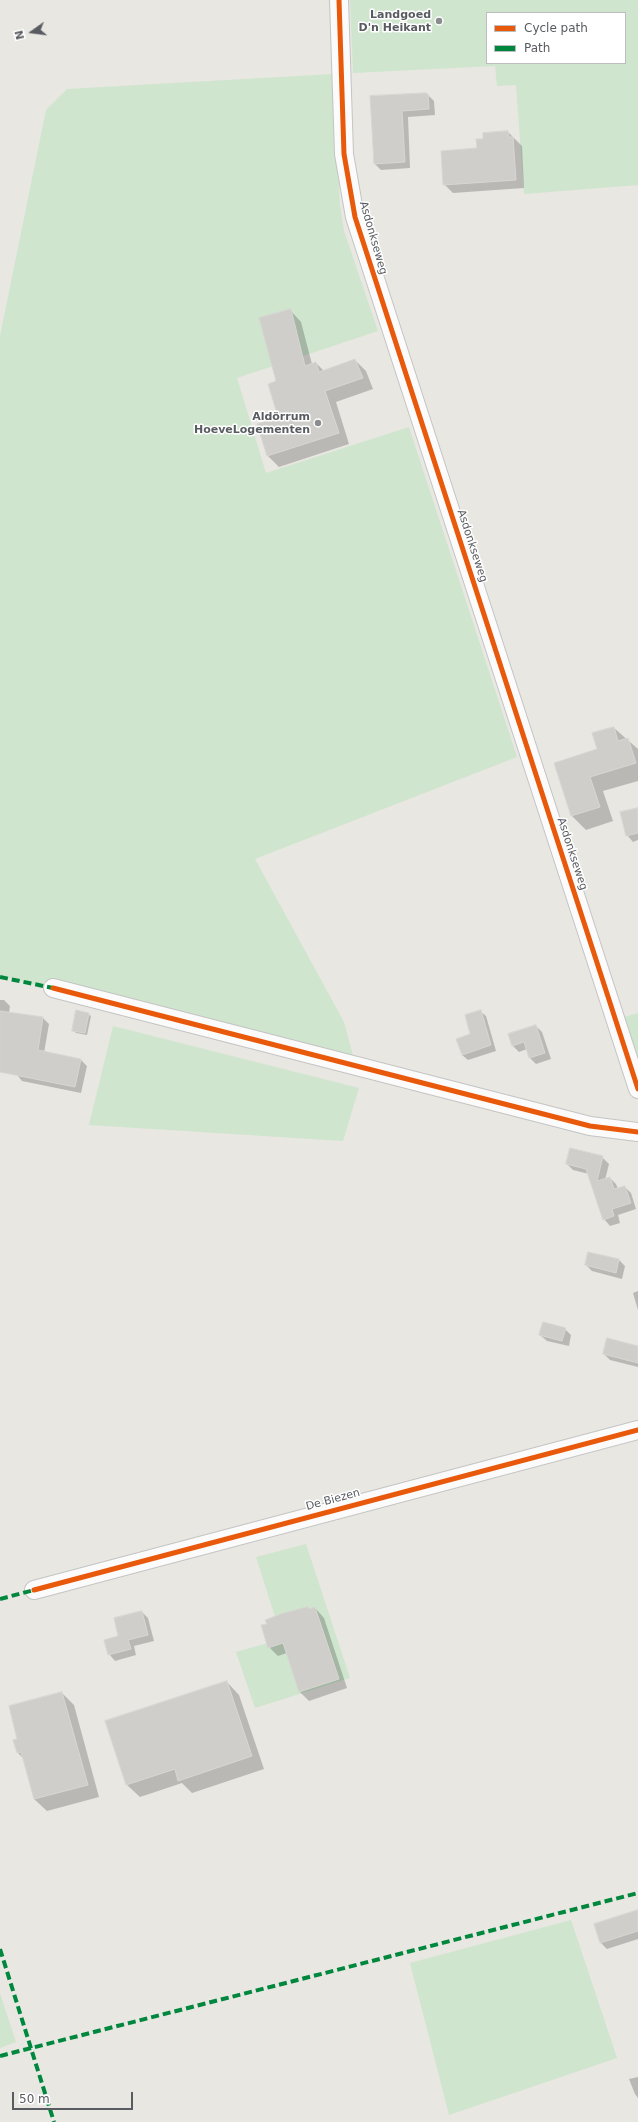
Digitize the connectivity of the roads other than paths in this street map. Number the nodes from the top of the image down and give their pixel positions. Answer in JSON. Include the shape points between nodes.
{"nodes":[{"id":1,"x":339,"y":0,"type":"edge"},
{"id":2,"x":53,"y":988,"type":"dead end"},
{"id":3,"x":638,"y":1089,"type":"edge"},
{"id":4,"x":638,"y":1132,"type":"edge"},
{"id":5,"x":638,"y":1430,"type":"edge"},
{"id":6,"x":34,"y":1590,"type":"dead end"}],
"edges":[{"from":1,"to":3,"type":"street","name":"Asdonkseweg","via":[[344,154],[355,217]]},
{"from":2,"to":4,"type":"street","via":[[590,1126]]},
{"from":5,"to":6,"type":"street","name":"De Biezen"}]}
